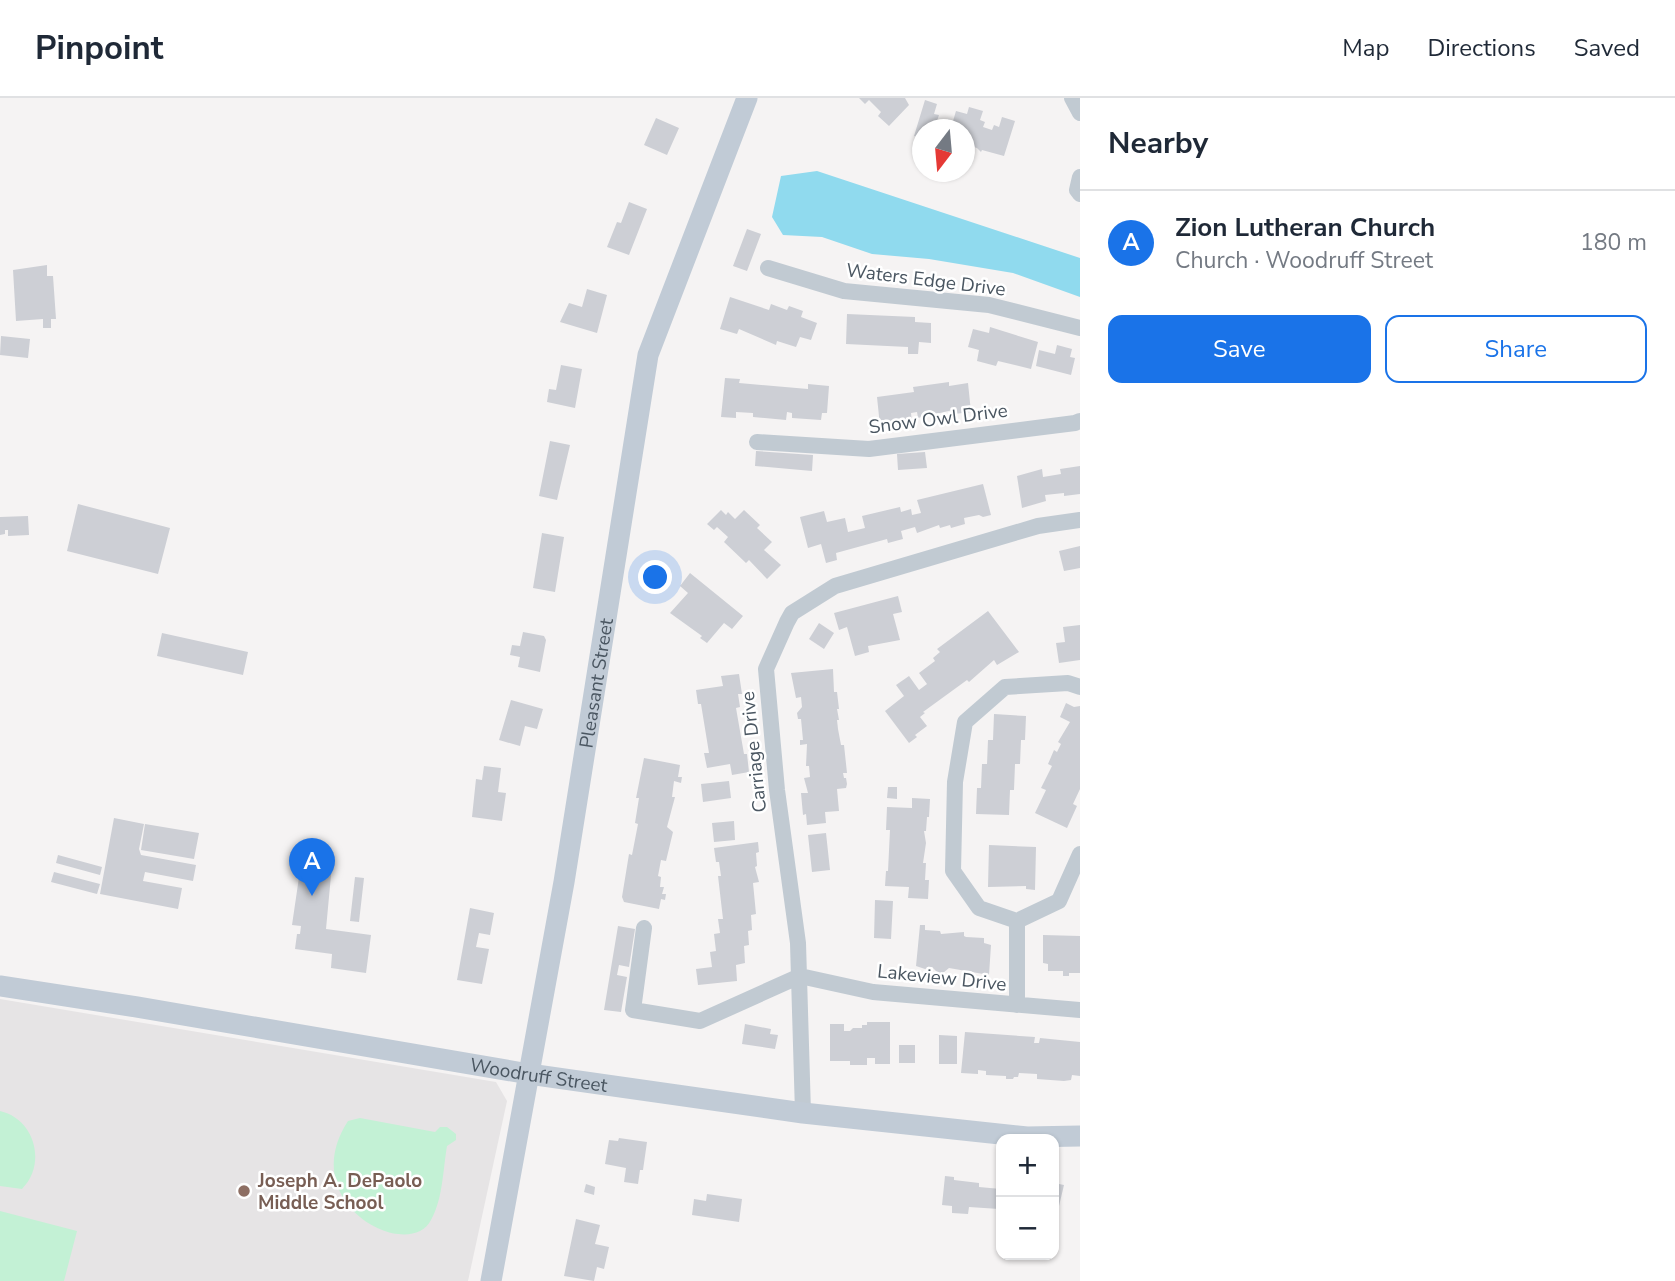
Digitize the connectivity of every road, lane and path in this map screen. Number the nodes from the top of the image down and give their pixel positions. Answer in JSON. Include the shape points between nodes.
{"nodes":[{"id":1,"x":747,"y":98,"type":"edge"},
{"id":2,"x":1072,"y":98,"type":"edge"},
{"id":3,"x":1080,"y":113,"type":"edge"},
{"id":4,"x":1080,"y":177,"type":"edge"},
{"id":5,"x":1080,"y":194,"type":"edge"},
{"id":6,"x":768,"y":268,"type":"dead end"},
{"id":7,"x":1080,"y":328,"type":"edge"},
{"id":8,"x":1080,"y":421,"type":"edge"},
{"id":9,"x":757,"y":442,"type":"dead end"},
{"id":10,"x":1080,"y":520,"type":"edge"},
{"id":11,"x":1080,"y":688,"type":"edge"},
{"id":12,"x":1080,"y":854,"type":"edge"},
{"id":13,"x":1017,"y":921,"type":"junction"},
{"id":14,"x":644,"y":928,"type":"dead end"},
{"id":15,"x":800,"y":976,"type":"junction"},
{"id":16,"x":0,"y":986,"type":"edge"},
{"id":17,"x":1017,"y":1005,"type":"junction"},
{"id":18,"x":1080,"y":1010,"type":"edge"},
{"id":19,"x":529,"y":1074,"type":"junction"},
{"id":20,"x":803,"y":1113,"type":"junction"},
{"id":21,"x":1080,"y":1136,"type":"edge"},
{"id":22,"x":491,"y":1281,"type":"edge"}],
"edges":[{"from":1,"to":19,"type":"street","name":"Pleasant Street","via":[[648,355]]},
{"from":2,"to":3,"type":"street"},
{"from":4,"to":5,"type":"street"},
{"from":6,"to":7,"type":"street","name":"Waters Edge Drive","via":[[844,291],[989,305]]},
{"from":8,"to":9,"type":"street","name":"Snow Owl Drive","via":[[869,449]]},
{"from":10,"to":15,"type":"street","name":"Carriage Drive","via":[[1038,526],[835,586],[792,612],[766,669]]},
{"from":11,"to":13,"type":"street","via":[[1068,683],[1006,687],[965,722],[955,782],[953,871],[979,908]]},
{"from":12,"to":13,"type":"street","via":[[1059,901]]},
{"from":13,"to":17,"type":"street"},
{"from":14,"to":15,"type":"street","via":[[633,1010],[701,1021]]},
{"from":15,"to":17,"type":"street","name":"Lakeview Drive","via":[[873,992]]},
{"from":15,"to":20,"type":"street","name":"Carriage Drive"},
{"from":16,"to":19,"type":"street","name":"Woodruff Street"},
{"from":17,"to":18,"type":"street","name":"Lakeview Drive"},
{"from":19,"to":20,"type":"street","name":"Woodruff Street"},
{"from":19,"to":22,"type":"street","name":"Pleasant Street"},
{"from":20,"to":21,"type":"street","name":"Woodruff Street","via":[[1027,1137]]}]}
